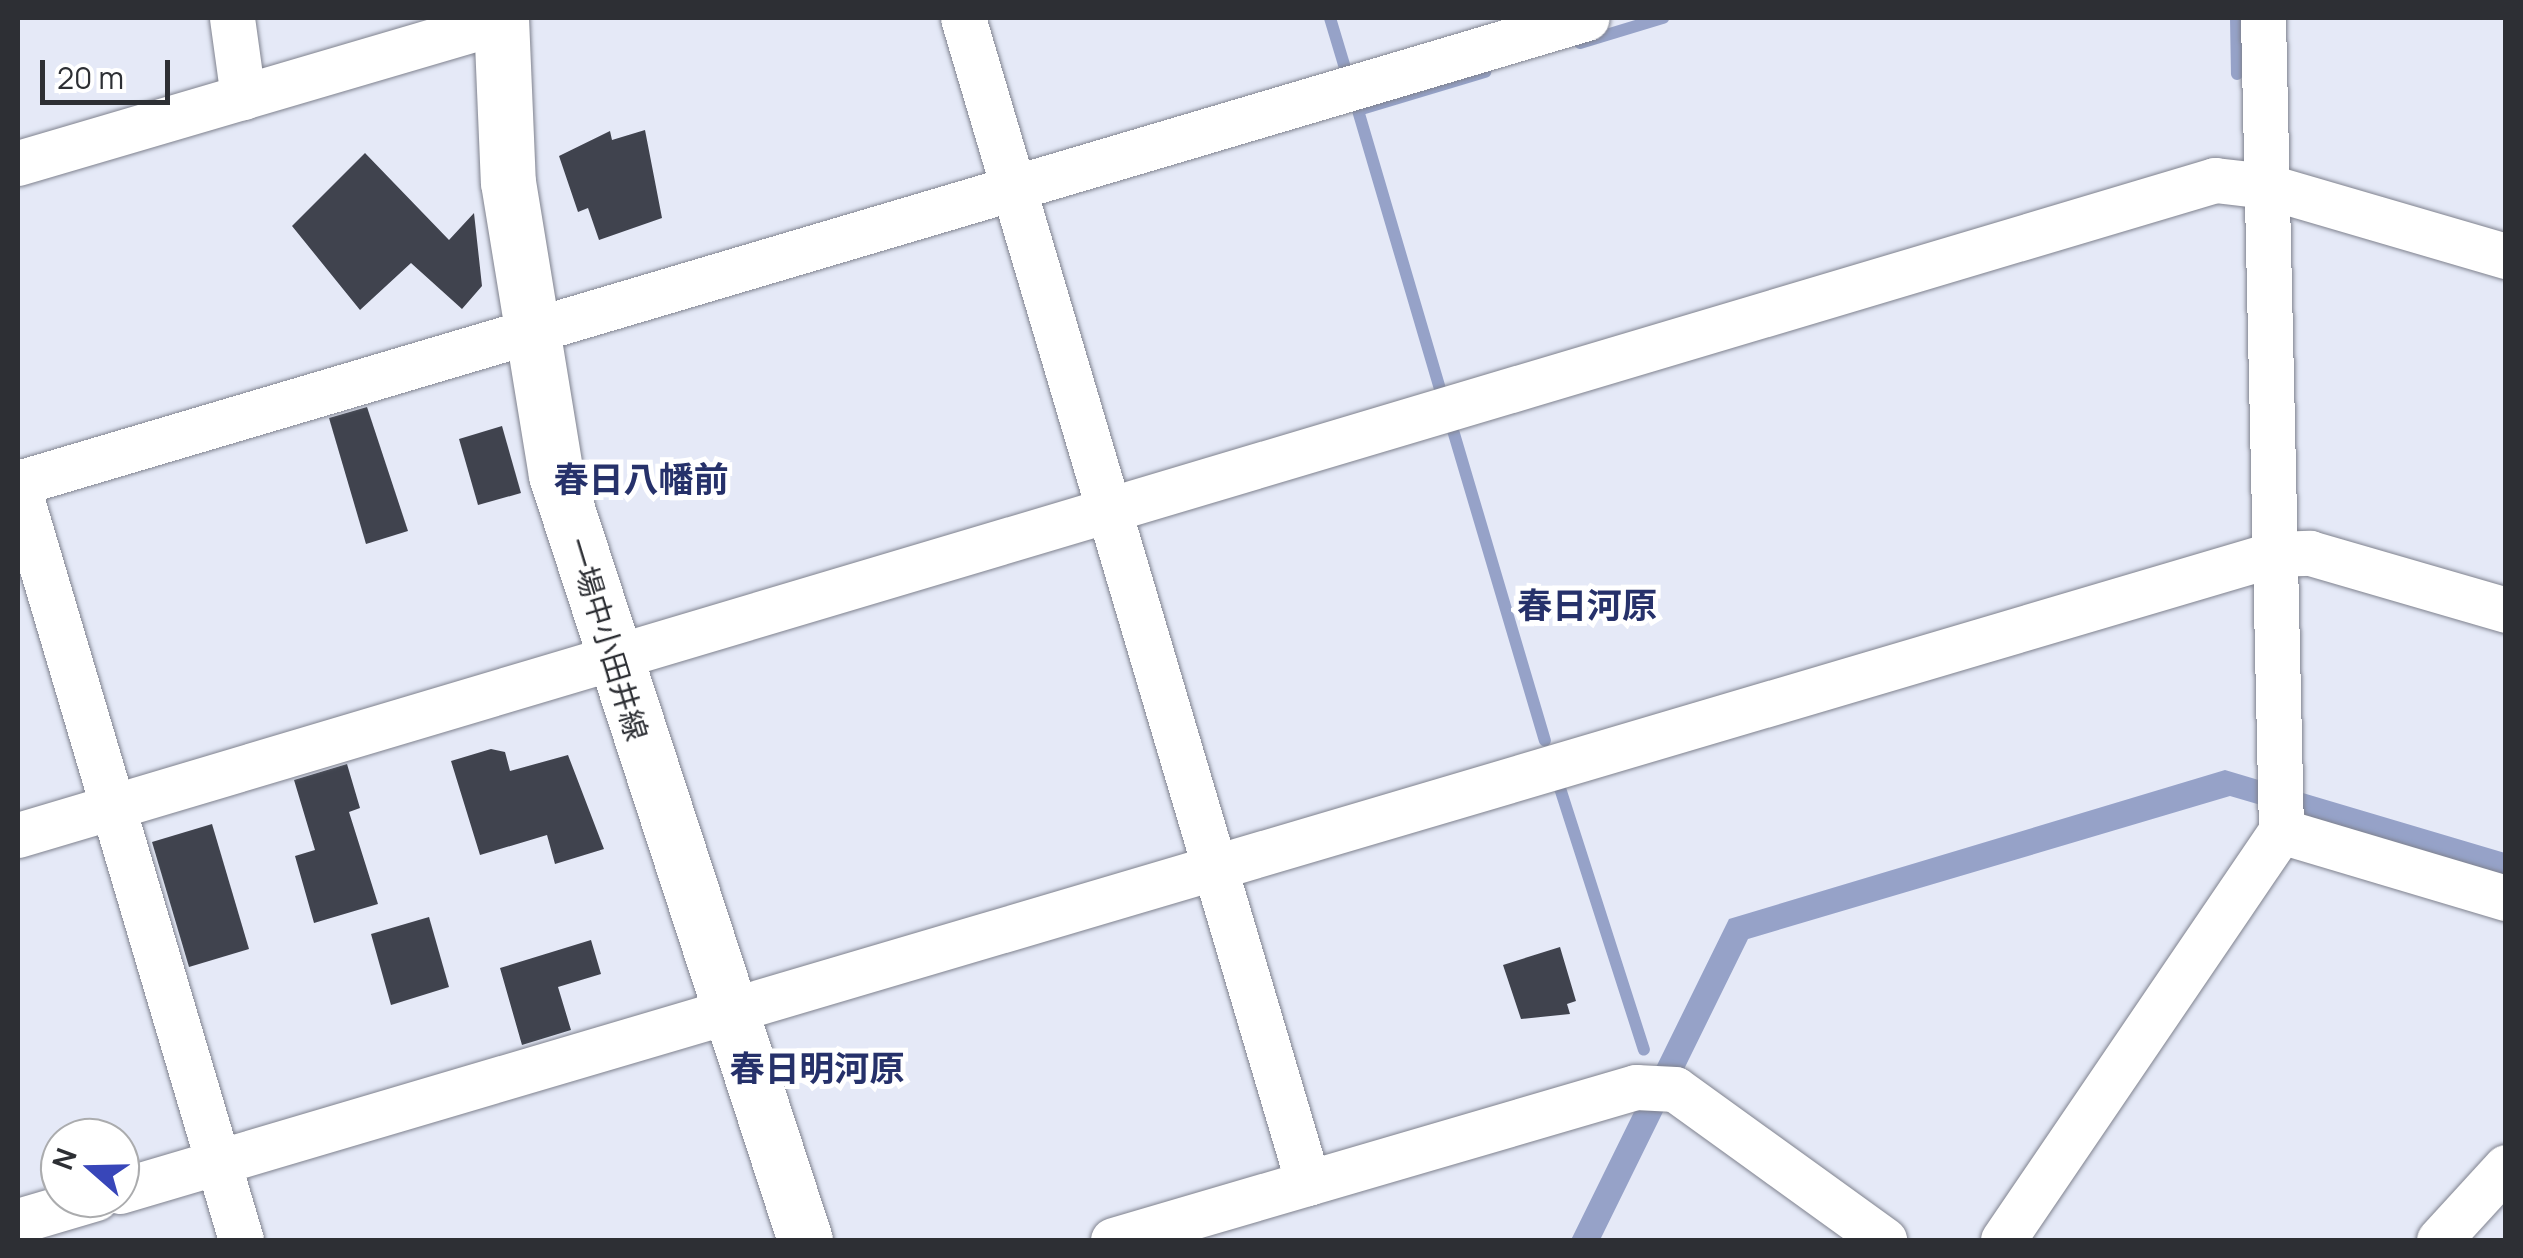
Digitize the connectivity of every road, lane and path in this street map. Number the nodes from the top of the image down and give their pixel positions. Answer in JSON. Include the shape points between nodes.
{"nodes":[{"id":1,"x":232,"y":18,"type":"edge"},
{"id":2,"x":963,"y":18,"type":"edge"},
{"id":3,"x":1587,"y":18,"type":"edge"},
{"id":4,"x":2263,"y":18,"type":"edge"},
{"id":5,"x":501,"y":20,"type":"edge"},
{"id":6,"x":243,"y":97,"type":"junction"},
{"id":7,"x":18,"y":163,"type":"edge"},
{"id":8,"x":1013,"y":186,"type":"junction"},
{"id":9,"x":2266,"y":186,"type":"junction"},
{"id":10,"x":2506,"y":256,"type":"edge"},
{"id":11,"x":529,"y":334,"type":"junction"},
{"id":12,"x":18,"y":485,"type":"edge"},
{"id":13,"x":1109,"y":510,"type":"junction"},
{"id":14,"x":2275,"y":554,"type":"junction"},
{"id":15,"x":2506,"y":610,"type":"edge"},
{"id":16,"x":611,"y":658,"type":"junction"},
{"id":17,"x":2280,"y":805,"type":"junction"},
{"id":18,"x":112,"y":808,"type":"junction"},
{"id":19,"x":18,"y":835,"type":"edge"},
{"id":20,"x":1214,"y":866,"type":"junction"},
{"id":21,"x":2506,"y":898,"type":"edge"},
{"id":22,"x":728,"y":1010,"type":"junction"},
{"id":23,"x":218,"y":1162,"type":"junction"},
{"id":24,"x":2506,"y":1167,"type":"edge"},
{"id":25,"x":1308,"y":1183,"type":"junction"},
{"id":26,"x":140,"y":1185,"type":"edge"},
{"id":27,"x":241,"y":1240,"type":"edge"},
{"id":28,"x":805,"y":1240,"type":"edge"},
{"id":29,"x":1113,"y":1240,"type":"edge"},
{"id":30,"x":1884,"y":1240,"type":"edge"},
{"id":31,"x":2003,"y":1240,"type":"edge"},
{"id":32,"x":2439,"y":1240,"type":"edge"}],
"edges":[{"from":1,"to":6,"type":"street"},
{"from":2,"to":8,"type":"street"},
{"from":3,"to":8,"type":"street"},
{"from":4,"to":9,"type":"street"},
{"from":5,"to":6,"type":"street"},
{"from":5,"to":11,"type":"main road","name":"一場中小田井線","via":[[508,182]]},
{"from":6,"to":7,"type":"street"},
{"from":8,"to":11,"type":"street"},
{"from":8,"to":13,"type":"street"},
{"from":9,"to":10,"type":"street"},
{"from":9,"to":13,"type":"street","via":[[2215,180]]},
{"from":9,"to":14,"type":"street"},
{"from":11,"to":12,"type":"street"},
{"from":11,"to":16,"type":"main road","name":"一場中小田井線","via":[[556,475]]},
{"from":12,"to":18,"type":"street"},
{"from":13,"to":16,"type":"street"},
{"from":13,"to":20,"type":"street"},
{"from":14,"to":15,"type":"street","via":[[2310,552]]},
{"from":14,"to":17,"type":"street"},
{"from":14,"to":20,"type":"street"},
{"from":16,"to":18,"type":"street"},
{"from":16,"to":22,"type":"main road","name":"一場中小田井線"},
{"from":17,"to":21,"type":"street"},
{"from":17,"to":31,"type":"street"},
{"from":18,"to":19,"type":"street"},
{"from":18,"to":23,"type":"street"},
{"from":20,"to":22,"type":"street"},
{"from":20,"to":25,"type":"street"},
{"from":22,"to":23,"type":"street"},
{"from":22,"to":28,"type":"main road","name":"一場中小田井線"},
{"from":23,"to":26,"type":"street"},
{"from":23,"to":27,"type":"street"},
{"from":24,"to":32,"type":"street"},
{"from":25,"to":29,"type":"street"},
{"from":25,"to":30,"type":"street","via":[[1656,1088]]}]}
